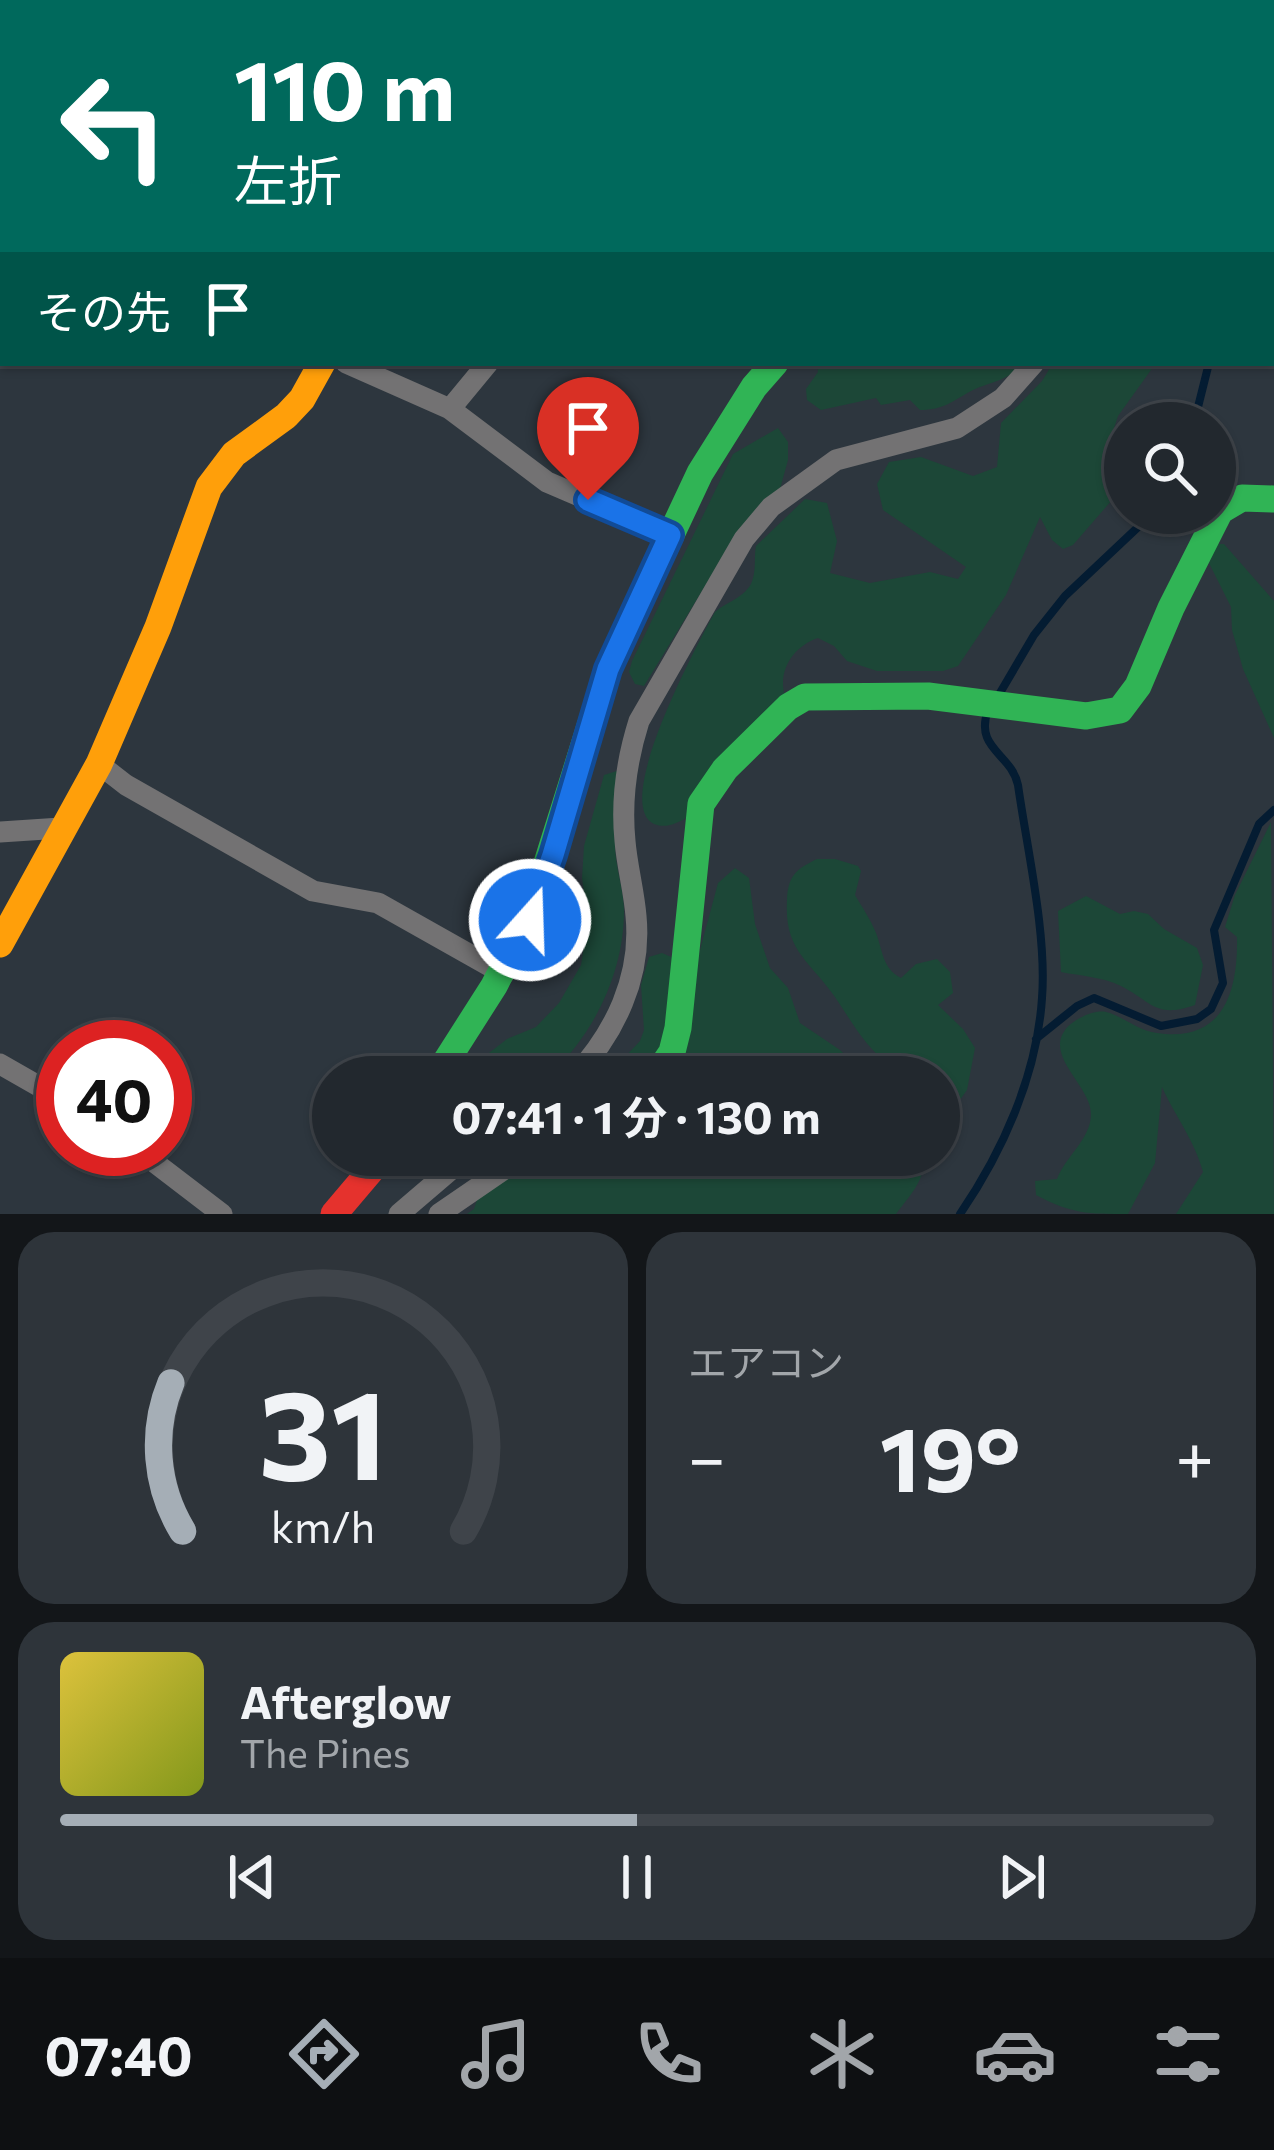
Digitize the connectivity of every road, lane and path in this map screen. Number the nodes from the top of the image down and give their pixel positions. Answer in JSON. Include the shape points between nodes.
{"nodes":[{"id":1,"x":320,"y":366,"type":"edge"},
{"id":2,"x":353,"y":366,"type":"edge"},
{"id":3,"x":486,"y":366,"type":"edge"},
{"id":4,"x":773,"y":366,"type":"edge"},
{"id":5,"x":1031,"y":366,"type":"edge"},
{"id":6,"x":450,"y":409,"type":"junction"},
{"id":7,"x":1274,"y":499,"type":"edge"},
{"id":8,"x":670,"y":535,"type":"junction"},
{"id":9,"x":99,"y":764,"type":"junction"},
{"id":10,"x":61,"y":828,"type":"junction"},
{"id":11,"x":0,"y":832,"type":"edge"},
{"id":12,"x":0,"y":944,"type":"edge"},
{"id":13,"x":504,"y":974,"type":"junction"},
{"id":14,"x":450,"y":1056,"type":"edge"},
{"id":15,"x":590,"y":1056,"type":"edge"},
{"id":16,"x":669,"y":1056,"type":"edge"},
{"id":17,"x":0,"y":1064,"type":"edge"},
{"id":18,"x":36,"y":1085,"type":"edge"},
{"id":19,"x":172,"y":1176,"type":"edge"},
{"id":20,"x":366,"y":1176,"type":"edge"},
{"id":21,"x":444,"y":1176,"type":"edge"},
{"id":22,"x":494,"y":1176,"type":"edge"},
{"id":23,"x":222,"y":1214,"type":"edge"},
{"id":24,"x":334,"y":1214,"type":"edge"},
{"id":25,"x":400,"y":1214,"type":"edge"},
{"id":26,"x":439,"y":1214,"type":"edge"}],
"edges":[{"from":1,"to":9,"type":"street","via":[[302,399],[234,454],[209,487]]},
{"from":2,"to":6,"type":"street"},
{"from":3,"to":6,"type":"street"},
{"from":4,"to":8,"type":"street","via":[[726,427]]},
{"from":5,"to":15,"type":"street","via":[[1003,398],[957,428],[836,460],[786,494],[744,539],[630,750],[624,839],[636,916],[632,970],[614,1024]]},
{"from":6,"to":8,"type":"street","via":[[547,482]]},
{"from":7,"to":16,"type":"street","via":[[1242,498],[1220,511],[1120,710],[1085,716],[928,696],[805,697],[788,707],[711,785],[697,826]]},
{"from":8,"to":13,"type":"street","via":[[608,669],[542,890]]},
{"from":9,"to":10,"type":"street"},
{"from":9,"to":13,"type":"street","via":[[313,891],[378,903]]},
{"from":10,"to":11,"type":"street"},
{"from":10,"to":12,"type":"street"},
{"from":13,"to":14,"type":"street"},
{"from":17,"to":18,"type":"street"},
{"from":19,"to":23,"type":"street"},
{"from":20,"to":24,"type":"street"},
{"from":21,"to":25,"type":"street"},
{"from":22,"to":26,"type":"street"}]}
